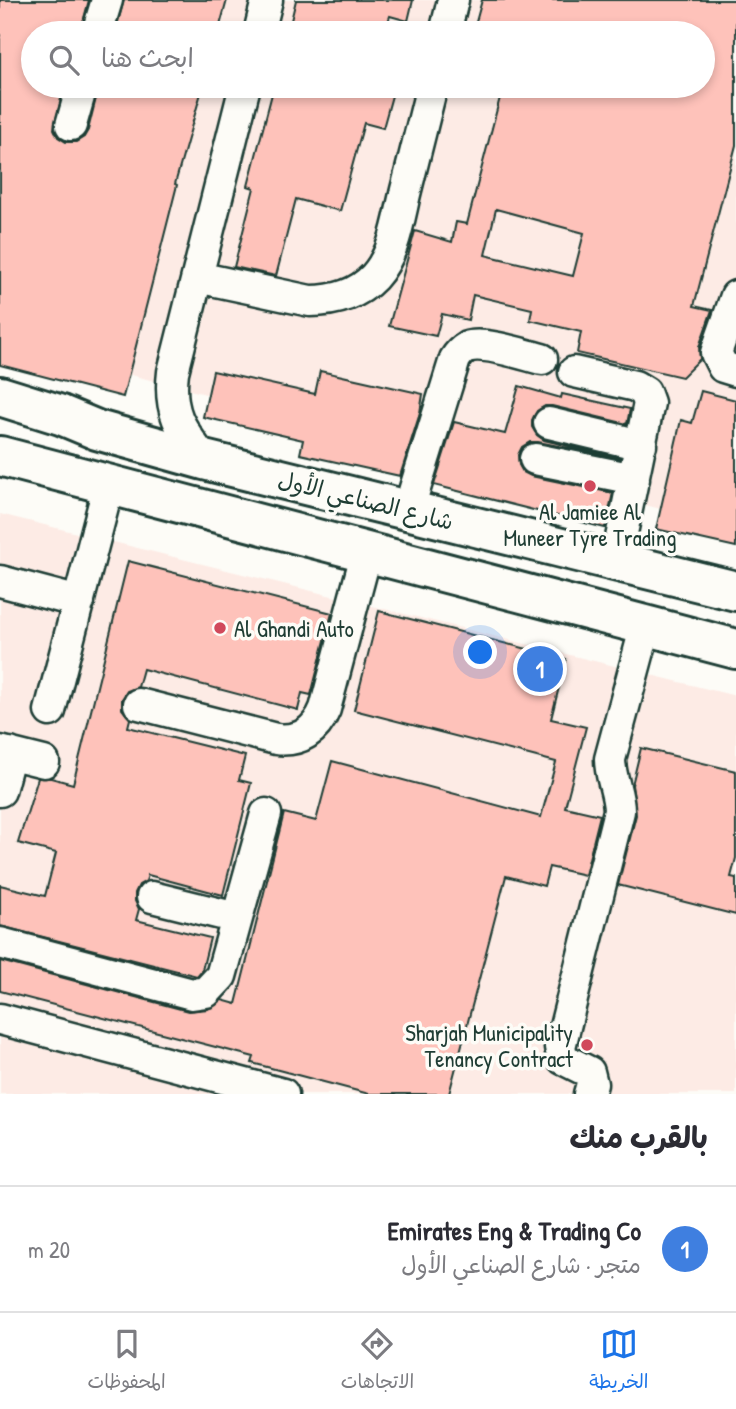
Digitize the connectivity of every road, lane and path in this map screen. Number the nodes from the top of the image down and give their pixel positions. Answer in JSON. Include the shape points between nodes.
{"nodes":[{"id":1,"x":107,"y":0,"type":"edge"},
{"id":2,"x":267,"y":0,"type":"edge"},
{"id":3,"x":453,"y":0,"type":"edge"},
{"id":4,"x":101,"y":21,"type":"edge"},
{"id":5,"x":262,"y":21,"type":"edge"},
{"id":6,"x":448,"y":21,"type":"edge"},
{"id":7,"x":79,"y":98,"type":"edge"},
{"id":8,"x":243,"y":98,"type":"edge"},
{"id":9,"x":429,"y":98,"type":"edge"},
{"id":10,"x":71,"y":125,"type":"dead end"},
{"id":11,"x":197,"y":278,"type":"junction"},
{"id":12,"x":736,"y":296,"type":"edge"},
{"id":13,"x":542,"y":359,"type":"dead end"},
{"id":14,"x":736,"y":371,"type":"edge"},
{"id":15,"x":574,"y":372,"type":"dead end"},
{"id":16,"x":0,"y":396,"type":"edge"},
{"id":17,"x":549,"y":423,"type":"dead end"},
{"id":18,"x":0,"y":424,"type":"edge"},
{"id":19,"x":97,"y":430,"type":"junction"},
{"id":20,"x":641,"y":445,"type":"junction"},
{"id":21,"x":0,"y":456,"type":"edge"},
{"id":22,"x":535,"y":458,"type":"dead end"},
{"id":23,"x":204,"y":460,"type":"junction"},
{"id":24,"x":634,"y":478,"type":"junction"},
{"id":25,"x":109,"y":484,"type":"junction"},
{"id":26,"x":408,"y":511,"type":"junction"},
{"id":27,"x":367,"y":551,"type":"junction"},
{"id":28,"x":616,"y":562,"type":"junction"},
{"id":29,"x":0,"y":580,"type":"edge"},
{"id":30,"x":736,"y":591,"type":"edge"},
{"id":31,"x":79,"y":601,"type":"junction"},
{"id":32,"x":646,"y":625,"type":"junction"},
{"id":33,"x":736,"y":649,"type":"edge"},
{"id":34,"x":139,"y":704,"type":"dead end"},
{"id":35,"x":50,"y":711,"type":"dead end"},
{"id":36,"x":5,"y":752,"type":"edge"},
{"id":37,"x":44,"y":762,"type":"dead end"},
{"id":38,"x":0,"y":791,"type":"edge"},
{"id":39,"x":266,"y":814,"type":"dead end"},
{"id":40,"x":152,"y":897,"type":"dead end"},
{"id":41,"x":237,"y":918,"type":"junction"},
{"id":42,"x":0,"y":943,"type":"edge"},
{"id":43,"x":0,"y":1019,"type":"edge"},
{"id":44,"x":283,"y":1094,"type":"edge"},
{"id":45,"x":589,"y":1094,"type":"edge"}],
"edges":[{"from":1,"to":4,"type":"street"},
{"from":2,"to":5,"type":"street"},
{"from":3,"to":6,"type":"street"},
{"from":7,"to":10,"type":"street"},
{"from":8,"to":11,"type":"street"},
{"from":9,"to":11,"type":"street","via":[[391,248],[373,278],[360,289],[327,301],[310,301]]},
{"from":11,"to":23,"type":"street","via":[[171,392],[181,430]]},
{"from":12,"to":14,"type":"street","via":[[716,353],[723,367]]},
{"from":13,"to":26,"type":"street","via":[[480,346],[459,353]]},
{"from":15,"to":20,"type":"street","via":[[645,392],[649,409]]},
{"from":16,"to":19,"type":"main road","name":"شارع الصناعي الأول"},
{"from":17,"to":20,"type":"street"},
{"from":18,"to":19,"type":"main road","via":[[32,430]]},
{"from":19,"to":23,"type":"main road","name":"شارع الصناعي الأول"},
{"from":20,"to":24,"type":"street"},
{"from":21,"to":25,"type":"main road"},
{"from":22,"to":24,"type":"street"},
{"from":23,"to":26,"type":"main road","name":"شارع الصناعي الأول"},
{"from":24,"to":28,"type":"street"},
{"from":25,"to":27,"type":"main road"},
{"from":25,"to":31,"type":"street"},
{"from":26,"to":28,"type":"main road","name":"شارع الصناعي الأول"},
{"from":27,"to":32,"type":"main road"},
{"from":27,"to":34,"type":"street","via":[[326,709],[307,734],[276,739]]},
{"from":28,"to":30,"type":"main road","name":"شارع الصناعي الأول"},
{"from":29,"to":31,"type":"street"},
{"from":31,"to":35,"type":"street"},
{"from":32,"to":33,"type":"main road"},
{"from":32,"to":45,"type":"street","via":[[610,759],[619,811],[560,1047],[563,1059],[589,1072]]},
{"from":36,"to":37,"type":"street"},
{"from":36,"to":38,"type":"street"},
{"from":39,"to":41,"type":"street"},
{"from":40,"to":41,"type":"street"},
{"from":41,"to":42,"type":"street","via":[[220,976],[212,988],[200,994]]},
{"from":43,"to":44,"type":"street"}]}
